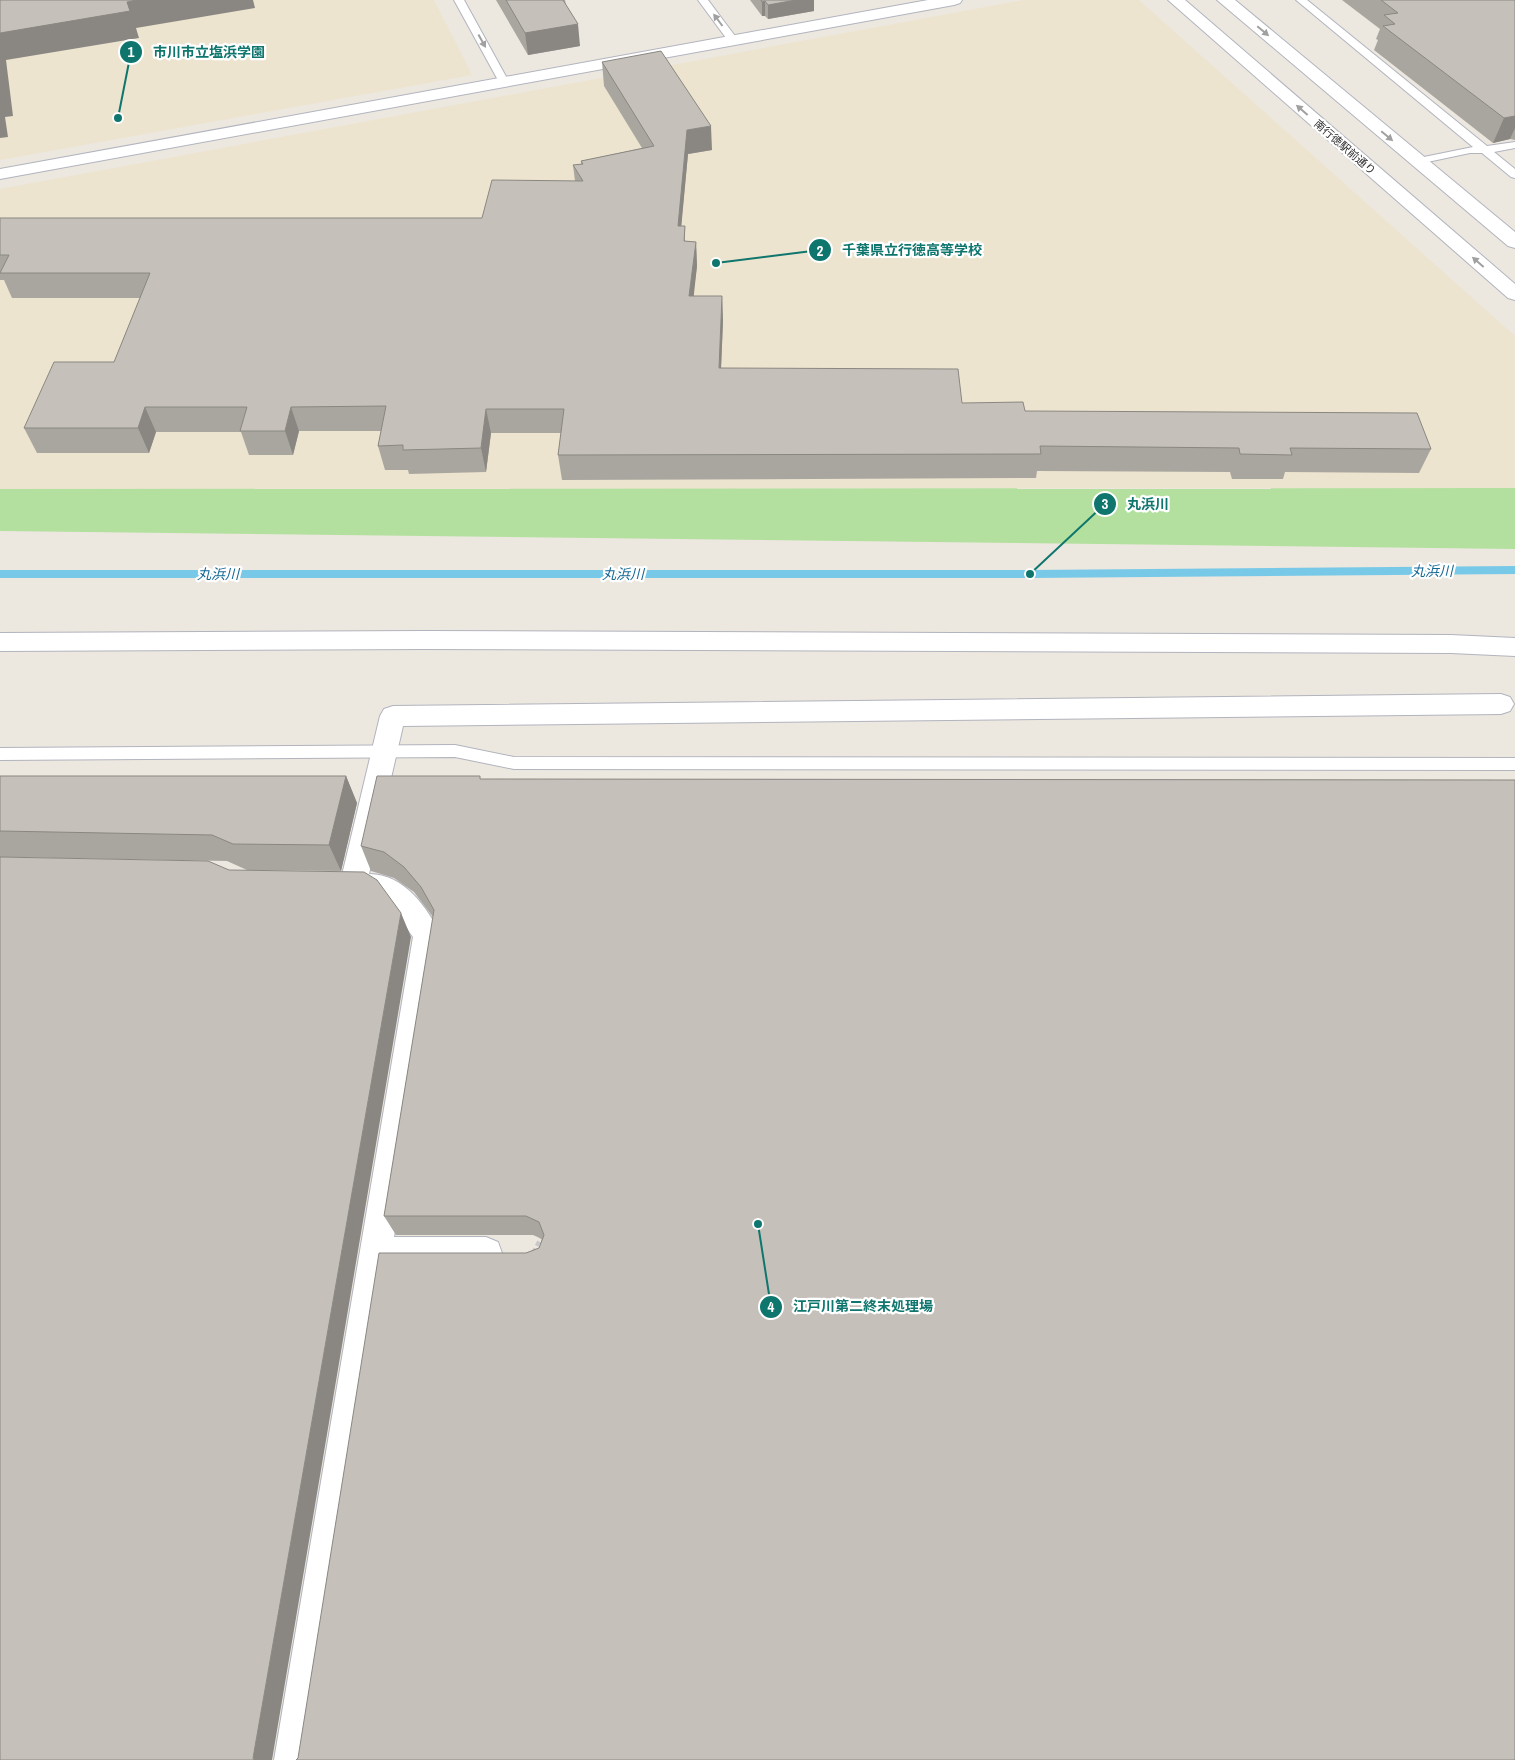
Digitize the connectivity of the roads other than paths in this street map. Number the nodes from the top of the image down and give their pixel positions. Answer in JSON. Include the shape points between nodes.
{"nodes":[{"id":1,"x":459,"y":0,"type":"edge"},
{"id":2,"x":703,"y":0,"type":"edge"},
{"id":3,"x":954,"y":0,"type":"edge"},
{"id":4,"x":1176,"y":0,"type":"edge"},
{"id":5,"x":1226,"y":0,"type":"edge"},
{"id":6,"x":1301,"y":0,"type":"edge"},
{"id":7,"x":733,"y":40,"type":"junction"},
{"id":8,"x":504,"y":82,"type":"junction"},
{"id":9,"x":1515,"y":144,"type":"edge"},
{"id":10,"x":1484,"y":150,"type":"junction"},
{"id":11,"x":1418,"y":161,"type":"junction"},
{"id":12,"x":0,"y":174,"type":"edge"},
{"id":13,"x":1515,"y":175,"type":"edge"},
{"id":14,"x":1515,"y":242,"type":"edge"},
{"id":15,"x":1515,"y":294,"type":"edge"},
{"id":16,"x":0,"y":642,"type":"edge"},
{"id":17,"x":1515,"y":647,"type":"edge"},
{"id":18,"x":1501,"y":704,"type":"dead end"},
{"id":19,"x":383,"y":752,"type":"junction"},
{"id":20,"x":0,"y":754,"type":"edge"},
{"id":21,"x":1515,"y":764,"type":"edge"},
{"id":22,"x":313,"y":884,"type":"edge"},
{"id":23,"x":353,"y":885,"type":"junction"},
{"id":24,"x":376,"y":1252,"type":"junction"},
{"id":25,"x":522,"y":1258,"type":"edge"},
{"id":26,"x":294,"y":1760,"type":"edge"}],
"edges":[{"from":1,"to":8,"type":"lane","one_way":true},
{"from":7,"to":2,"type":"lane","one_way":true},
{"from":3,"to":7,"type":"street"},
{"from":15,"to":4,"type":"street","name":"南行徳駅前通り","one_way":true},
{"from":5,"to":11,"type":"street","one_way":true},
{"from":6,"to":10,"type":"lane"},
{"from":7,"to":8,"type":"street"},
{"from":8,"to":12,"type":"street"},
{"from":9,"to":10,"type":"lane"},
{"from":10,"to":11,"type":"lane"},
{"from":10,"to":13,"type":"lane"},
{"from":11,"to":14,"type":"street"},
{"from":16,"to":17,"type":"street","via":[[425,640]]},
{"from":18,"to":19,"type":"street","via":[[392,716]]},
{"from":19,"to":20,"type":"lane"},
{"from":19,"to":21,"type":"lane","via":[[455,751],[514,763]]},
{"from":19,"to":23,"type":"street"},
{"from":22,"to":23,"type":"street"},
{"from":23,"to":24,"type":"street","via":[[378,885],[399,896],[427,935]]},
{"from":24,"to":25,"type":"street"},
{"from":24,"to":26,"type":"street"}]}
